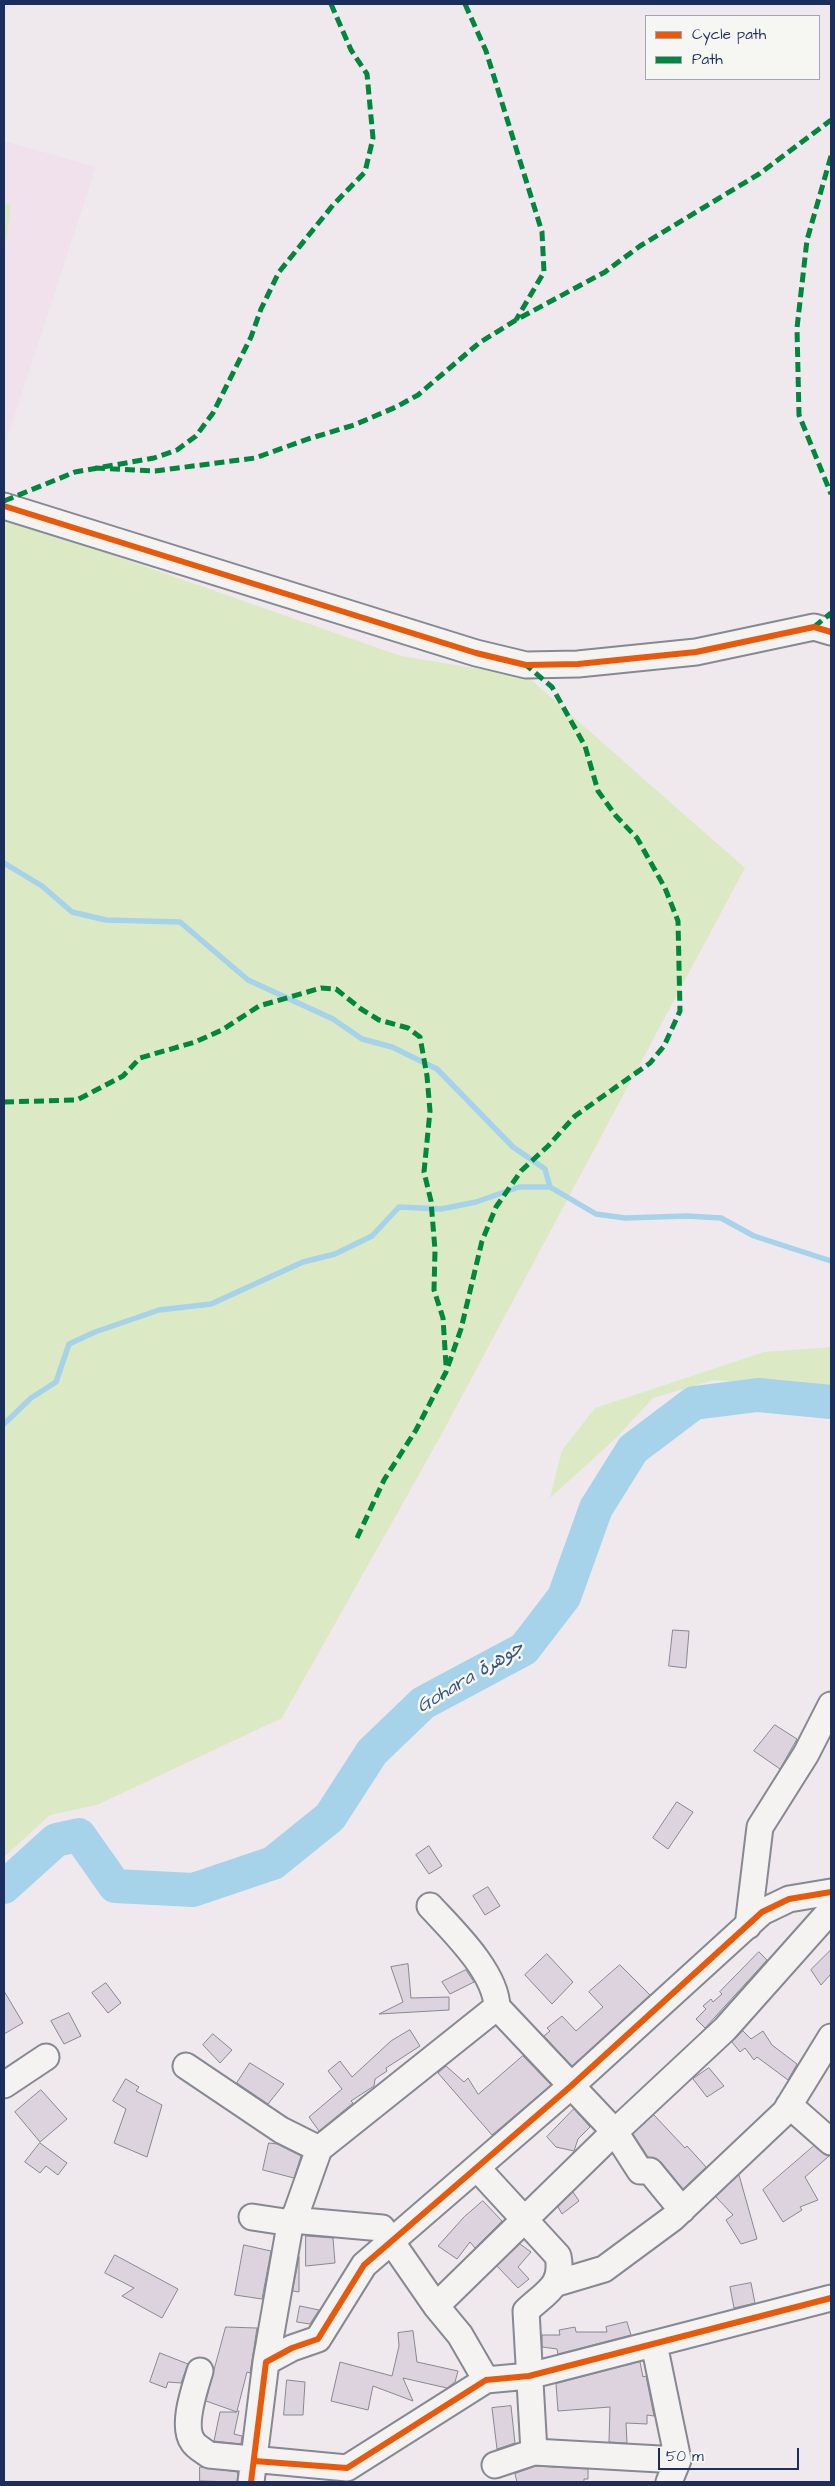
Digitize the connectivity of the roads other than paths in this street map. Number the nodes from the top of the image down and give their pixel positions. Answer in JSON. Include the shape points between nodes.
{"nodes":[{"id":1,"x":4,"y":506,"type":"edge"},
{"id":2,"x":831,"y":632,"type":"edge"},
{"id":3,"x":831,"y":1705,"type":"edge"},
{"id":4,"x":831,"y":1892,"type":"edge"},
{"id":5,"x":430,"y":1906,"type":"dead end"},
{"id":6,"x":831,"y":1910,"type":"edge"},
{"id":7,"x":748,"y":1926,"type":"junction"},
{"id":8,"x":497,"y":2007,"type":"junction"},
{"id":9,"x":831,"y":2037,"type":"edge"},
{"id":10,"x":46,"y":2057,"type":"dead end"},
{"id":11,"x":186,"y":2066,"type":"dead end"},
{"id":12,"x":4,"y":2084,"type":"edge"},
{"id":13,"x":571,"y":2086,"type":"junction"},
{"id":14,"x":789,"y":2105,"type":"junction"},
{"id":15,"x":615,"y":2132,"type":"junction"},
{"id":16,"x":831,"y":2142,"type":"edge"},
{"id":17,"x":318,"y":2149,"type":"junction"},
{"id":18,"x":478,"y":2168,"type":"junction"},
{"id":19,"x":682,"y":2210,"type":"junction"},
{"id":20,"x":252,"y":2217,"type":"dead end"},
{"id":21,"x":292,"y":2220,"type":"junction"},
{"id":22,"x":525,"y":2220,"type":"junction"},
{"id":23,"x":394,"y":2242,"type":"junction"},
{"id":24,"x":557,"y":2282,"type":"junction"},
{"id":25,"x":831,"y":2298,"type":"edge"},
{"id":26,"x":436,"y":2306,"type":"junction"},
{"id":27,"x":654,"y":2344,"type":"junction"},
{"id":28,"x":266,"y":2362,"type":"junction"},
{"id":29,"x":200,"y":2371,"type":"dead end"},
{"id":30,"x":529,"y":2376,"type":"junction"},
{"id":31,"x":486,"y":2380,"type":"junction"},
{"id":32,"x":534,"y":2452,"type":"junction"},
{"id":33,"x":495,"y":2464,"type":"dead end"},
{"id":34,"x":673,"y":2471,"type":"edge"},
{"id":35,"x":252,"y":2472,"type":"edge"}],
"edges":[{"from":1,"to":2,"type":"street","via":[[476,654],[526,665],[578,664],[696,652],[814,627]]},
{"from":3,"to":7,"type":"street","via":[[806,1754],[760,1827]]},
{"from":4,"to":7,"type":"street","via":[[789,1899],[762,1912]]},
{"from":5,"to":8,"type":"street","via":[[475,1955],[497,1998]]},
{"from":6,"to":15,"type":"street","via":[[725,2029]]},
{"from":7,"to":13,"type":"street"},
{"from":8,"to":13,"type":"street"},
{"from":8,"to":17,"type":"street"},
{"from":9,"to":14,"type":"street"},
{"from":10,"to":12,"type":"street"},
{"from":11,"to":17,"type":"street","via":[[281,2130]]},
{"from":13,"to":15,"type":"street"},
{"from":13,"to":18,"type":"street"},
{"from":14,"to":16,"type":"street"},
{"from":14,"to":19,"type":"street"},
{"from":15,"to":19,"type":"street","via":[[640,2171],[650,2171]]},
{"from":15,"to":22,"type":"street"},
{"from":17,"to":21,"type":"street"},
{"from":18,"to":22,"type":"street"},
{"from":18,"to":23,"type":"street"},
{"from":19,"to":24,"type":"street","via":[[604,2269]]},
{"from":20,"to":21,"type":"street"},
{"from":21,"to":23,"type":"street","via":[[382,2228]]},
{"from":21,"to":28,"type":"street"},
{"from":22,"to":24,"type":"street","via":[[558,2256],[561,2270]]},
{"from":22,"to":26,"type":"street"},
{"from":23,"to":26,"type":"street"},
{"from":23,"to":28,"type":"street","via":[[364,2265],[318,2339]]},
{"from":24,"to":30,"type":"street","via":[[526,2311]]},
{"from":25,"to":27,"type":"street"},
{"from":26,"to":31,"type":"street","via":[[460,2335]]},
{"from":27,"to":30,"type":"street"},
{"from":27,"to":34,"type":"street"},
{"from":28,"to":35,"type":"street"},
{"from":29,"to":35,"type":"street","via":[[189,2406],[193,2442],[208,2455]]},
{"from":30,"to":31,"type":"street"},
{"from":30,"to":32,"type":"street"},
{"from":31,"to":35,"type":"street","via":[[347,2468]]},
{"from":32,"to":33,"type":"street"},
{"from":32,"to":34,"type":"street"}]}
